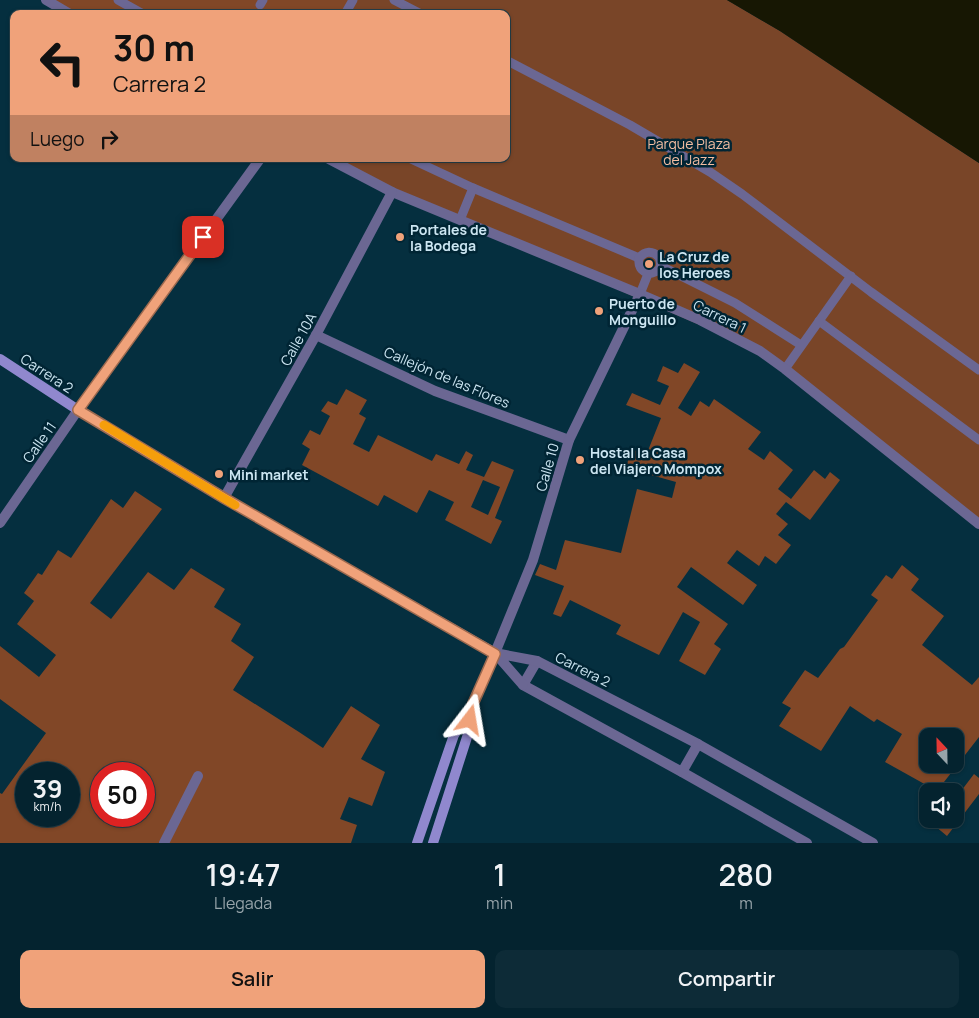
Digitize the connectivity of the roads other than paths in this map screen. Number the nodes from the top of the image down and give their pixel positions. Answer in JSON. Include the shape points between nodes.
{"nodes":[{"id":1,"x":46,"y":0,"type":"edge"},
{"id":2,"x":118,"y":0,"type":"edge"},
{"id":3,"x":394,"y":0,"type":"edge"},
{"id":4,"x":63,"y":10,"type":"edge"},
{"id":5,"x":136,"y":10,"type":"edge"},
{"id":6,"x":413,"y":10,"type":"edge"},
{"id":7,"x":510,"y":62,"type":"edge"},
{"id":8,"x":258,"y":162,"type":"edge"},
{"id":9,"x":335,"y":162,"type":"edge"},
{"id":10,"x":418,"y":162,"type":"edge"},
{"id":11,"x":473,"y":188,"type":"junction"},
{"id":12,"x":392,"y":192,"type":"junction"},
{"id":13,"x":460,"y":220,"type":"junction"},
{"id":14,"x":639,"y":258,"type":"junction"},
{"id":15,"x":661,"y":266,"type":"junction"},
{"id":16,"x":648,"y":274,"type":"junction"},
{"id":17,"x":851,"y":276,"type":"junction"},
{"id":18,"x":640,"y":294,"type":"junction"},
{"id":19,"x":819,"y":321,"type":"junction"},
{"id":20,"x":316,"y":335,"type":"junction"},
{"id":21,"x":801,"y":345,"type":"junction"},
{"id":22,"x":0,"y":359,"type":"edge"},
{"id":23,"x":785,"y":369,"type":"junction"},
{"id":24,"x":979,"y":370,"type":"edge"},
{"id":25,"x":78,"y":410,"type":"junction"},
{"id":26,"x":569,"y":440,"type":"junction"},
{"id":27,"x":979,"y":440,"type":"edge"},
{"id":28,"x":224,"y":498,"type":"junction"},
{"id":29,"x":0,"y":523,"type":"edge"},
{"id":30,"x":979,"y":524,"type":"edge"},
{"id":31,"x":495,"y":654,"type":"junction"},
{"id":32,"x":537,"y":661,"type":"junction"},
{"id":33,"x":523,"y":685,"type":"junction"},
{"id":34,"x":472,"y":706,"type":"junction"},
{"id":35,"x":698,"y":744,"type":"junction"},
{"id":36,"x":682,"y":772,"type":"junction"},
{"id":37,"x":198,"y":776,"type":"dead end"},
{"id":38,"x":164,"y":843,"type":"edge"},
{"id":39,"x":417,"y":843,"type":"edge"},
{"id":40,"x":433,"y":843,"type":"edge"},
{"id":41,"x":807,"y":843,"type":"edge"},
{"id":42,"x":873,"y":843,"type":"edge"}],
"edges":[{"from":1,"to":4,"type":"street"},
{"from":2,"to":5,"type":"lane"},
{"from":3,"to":6,"type":"lane"},
{"from":7,"to":17,"type":"lane","via":[[630,125],[710,172]]},
{"from":8,"to":25,"type":"street","name":"Calle 11"},
{"from":9,"to":12,"type":"street","name":"Carrera 1"},
{"from":10,"to":11,"type":"lane"},
{"from":11,"to":13,"type":"lane"},
{"from":11,"to":14,"type":"lane"},
{"from":12,"to":13,"type":"street","name":"Carrera 1"},
{"from":12,"to":20,"type":"street","name":"Calle 10A"},
{"from":13,"to":18,"type":"street","name":"Carrera 1"},
{"from":14,"to":15,"type":"lane","via":[[652,252],[659,257]]},
{"from":14,"to":16,"type":"lane","via":[[640,268]]},
{"from":15,"to":16,"type":"lane","via":[[655,273]]},
{"from":15,"to":21,"type":"lane","via":[[734,303]]},
{"from":16,"to":18,"type":"lane"},
{"from":17,"to":19,"type":"lane"},
{"from":17,"to":24,"type":"lane"},
{"from":18,"to":23,"type":"street","name":"Carrera 1","via":[[730,335]]},
{"from":18,"to":26,"type":"street","name":"Calle 10"},
{"from":19,"to":21,"type":"lane"},
{"from":19,"to":27,"type":"lane"},
{"from":20,"to":26,"type":"street","name":"Callejón de las Flores","via":[[435,391]]},
{"from":20,"to":28,"type":"street","name":"Calle 10A"},
{"from":21,"to":23,"type":"lane"},
{"from":22,"to":25,"type":"main road","name":"Carrera 2"},
{"from":23,"to":30,"type":"street","name":"Carrera 1"},
{"from":25,"to":28,"type":"main road","name":"Carrera 2"},
{"from":25,"to":29,"type":"street","name":"Calle 11"},
{"from":26,"to":31,"type":"street","name":"Calle 10","via":[[533,560]]},
{"from":28,"to":31,"type":"main road","name":"Carrera 2"},
{"from":31,"to":32,"type":"street"},
{"from":31,"to":33,"type":"street"},
{"from":31,"to":34,"type":"main road"},
{"from":32,"to":33,"type":"street","name":"Carrera 2"},
{"from":32,"to":35,"type":"street","name":"Carrera 2"},
{"from":33,"to":36,"type":"street"},
{"from":34,"to":39,"type":"main road","via":[[454,735]]},
{"from":34,"to":40,"type":"main road","via":[[468,734]]},
{"from":35,"to":36,"type":"street"},
{"from":35,"to":42,"type":"street","name":"Carrera 2"},
{"from":36,"to":41,"type":"street"},
{"from":37,"to":38,"type":"street"}]}
